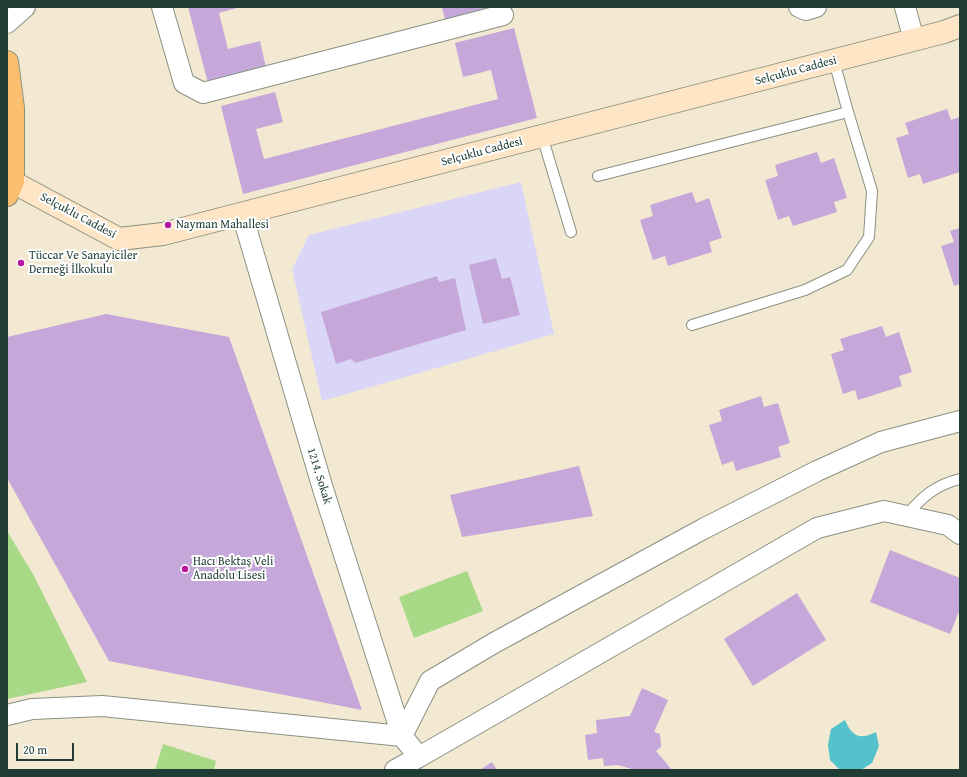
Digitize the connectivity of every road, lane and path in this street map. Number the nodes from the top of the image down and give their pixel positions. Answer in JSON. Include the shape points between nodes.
{"nodes":[{"id":1,"x":25,"y":7,"type":"edge"},
{"id":2,"x":162,"y":7,"type":"edge"},
{"id":3,"x":799,"y":7,"type":"edge"},
{"id":4,"x":816,"y":7,"type":"edge"},
{"id":5,"x":906,"y":7,"type":"edge"},
{"id":6,"x":503,"y":15,"type":"dead end"},
{"id":7,"x":7,"y":23,"type":"edge"},
{"id":8,"x":960,"y":26,"type":"edge"},
{"id":9,"x":914,"y":40,"type":"junction"},
{"id":10,"x":834,"y":61,"type":"junction"},
{"id":11,"x":7,"y":62,"type":"edge"},
{"id":12,"x":848,"y":112,"type":"junction"},
{"id":13,"x":542,"y":136,"type":"junction"},
{"id":14,"x":598,"y":176,"type":"dead end"},
{"id":15,"x":9,"y":185,"type":"edge"},
{"id":16,"x":242,"y":214,"type":"junction"},
{"id":17,"x":571,"y":232,"type":"dead end"},
{"id":18,"x":692,"y":325,"type":"dead end"},
{"id":19,"x":960,"y":421,"type":"edge"},
{"id":20,"x":960,"y":479,"type":"edge"},
{"id":21,"x":906,"y":516,"type":"junction"},
{"id":22,"x":960,"y":534,"type":"edge"},
{"id":23,"x":7,"y":715,"type":"edge"},
{"id":24,"x":402,"y":736,"type":"junction"},
{"id":25,"x":419,"y":756,"type":"junction"},
{"id":26,"x":395,"y":770,"type":"edge"}],
"edges":[{"from":1,"to":7,"type":"street"},
{"from":2,"to":6,"type":"street","via":[[184,83],[203,93]]},
{"from":3,"to":4,"type":"street","via":[[806,10]]},
{"from":5,"to":9,"type":"street"},
{"from":8,"to":9,"type":"street","name":"Selçuklu Caddesi"},
{"from":9,"to":10,"type":"street","name":"Selçuklu Caddesi"},
{"from":10,"to":12,"type":"lane"},
{"from":10,"to":13,"type":"street","name":"Selçuklu Caddesi"},
{"from":11,"to":15,"type":"main road","name":"Selçuklu Caddesi","via":[[13,108]]},
{"from":12,"to":14,"type":"lane"},
{"from":12,"to":18,"type":"lane","via":[[872,191],[869,237],[847,270],[805,290]]},
{"from":13,"to":16,"type":"street","name":"Selçuklu Caddesi"},
{"from":13,"to":17,"type":"lane"},
{"from":15,"to":16,"type":"street","name":"Selçuklu Caddesi","via":[[119,239],[163,234]]},
{"from":16,"to":24,"type":"street","name":"1214. Sokak","via":[[323,489]]},
{"from":19,"to":24,"type":"street","via":[[881,442],[817,471],[703,529],[494,643],[430,681]]},
{"from":20,"to":21,"type":"lane","via":[[933,490],[919,500]]},
{"from":21,"to":22,"type":"street","via":[[948,525]]},
{"from":21,"to":25,"type":"street","via":[[884,511],[817,528]]},
{"from":23,"to":24,"type":"street","via":[[32,709],[102,706]]},
{"from":24,"to":25,"type":"street"},
{"from":25,"to":26,"type":"street"}]}
